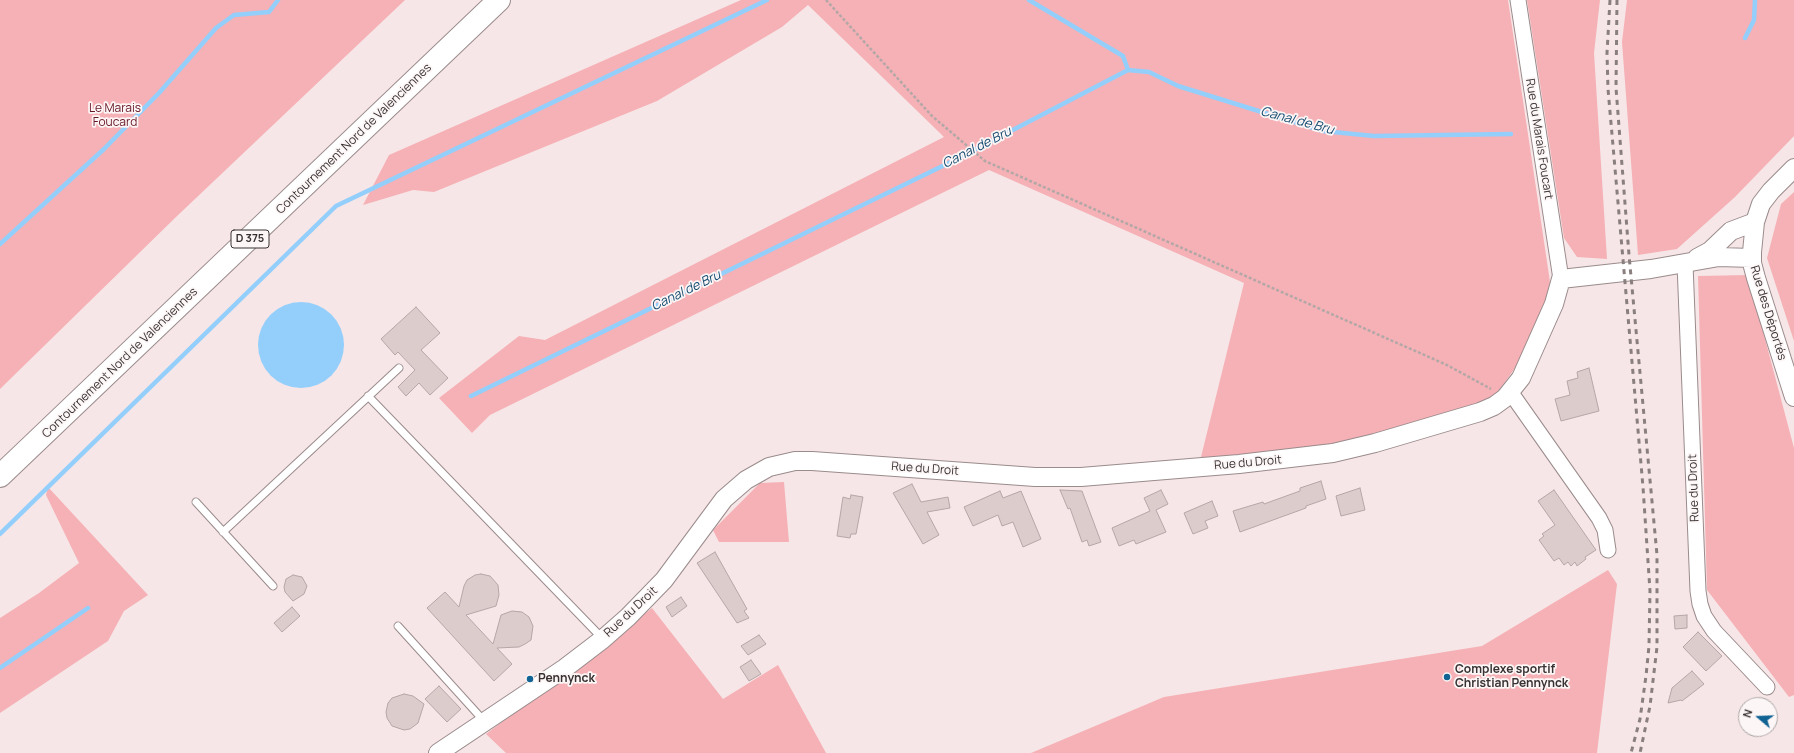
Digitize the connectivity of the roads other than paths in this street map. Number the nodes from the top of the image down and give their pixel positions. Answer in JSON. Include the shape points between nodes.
{"nodes":[{"id":1,"x":498,"y":0,"type":"edge"},
{"id":2,"x":1518,"y":0,"type":"edge"},
{"id":3,"x":1794,"y":168,"type":"edge"},
{"id":4,"x":1755,"y":222,"type":"junction"},
{"id":5,"x":1752,"y":258,"type":"junction"},
{"id":6,"x":1685,"y":264,"type":"junction"},
{"id":7,"x":1561,"y":278,"type":"junction"},
{"id":8,"x":399,"y":368,"type":"dead end"},
{"id":9,"x":1508,"y":395,"type":"junction"},
{"id":10,"x":368,"y":396,"type":"junction"},
{"id":11,"x":1794,"y":397,"type":"edge"},
{"id":12,"x":0,"y":476,"type":"edge"},
{"id":13,"x":196,"y":502,"type":"dead end"},
{"id":14,"x":223,"y":532,"type":"junction"},
{"id":15,"x":1608,"y":550,"type":"dead end"},
{"id":16,"x":273,"y":586,"type":"dead end"},
{"id":17,"x":398,"y":626,"type":"dead end"},
{"id":18,"x":603,"y":639,"type":"junction"},
{"id":19,"x":1767,"y":687,"type":"dead end"},
{"id":20,"x":484,"y":721,"type":"junction"},
{"id":21,"x":438,"y":753,"type":"edge"}],
"edges":[{"from":1,"to":12,"type":"main road","name":"Contournement Nord de Valenciennes","number":"D 375"},
{"from":2,"to":7,"type":"street","name":"Rue du Marais Foucart"},
{"from":3,"to":4,"type":"street","name":"Rue des Déportés","via":[[1761,204]]},
{"from":4,"to":5,"type":"street","name":"Rue des Déportés"},
{"from":4,"to":6,"type":"street","via":[[1731,231],[1710,251]]},
{"from":5,"to":6,"type":"street","via":[[1719,257]]},
{"from":5,"to":11,"type":"street","name":"Rue des Déportés"},
{"from":6,"to":7,"type":"street"},
{"from":6,"to":19,"type":"street","name":"Rue du Droit","via":[[1700,604],[1714,631]]},
{"from":7,"to":9,"type":"street","name":"Rue du Droit","via":[[1554,304],[1521,378]]},
{"from":8,"to":10,"type":"lane"},
{"from":9,"to":15,"type":"street","via":[[1599,518],[1605,530]]},
{"from":9,"to":18,"type":"street","name":"Rue du Droit","via":[[1494,406],[1480,412],[1359,447],[1310,457],[1239,464],[1104,476],[1046,477],[812,461],[778,464],[754,474],[731,492],[664,580]]},
{"from":10,"to":14,"type":"lane"},
{"from":10,"to":18,"type":"lane"},
{"from":13,"to":14,"type":"lane"},
{"from":14,"to":16,"type":"lane"},
{"from":17,"to":20,"type":"lane"},
{"from":18,"to":20,"type":"street","name":"Rue du Droit","via":[[565,668]]},
{"from":20,"to":21,"type":"street","name":"Rue du Droit"}]}
